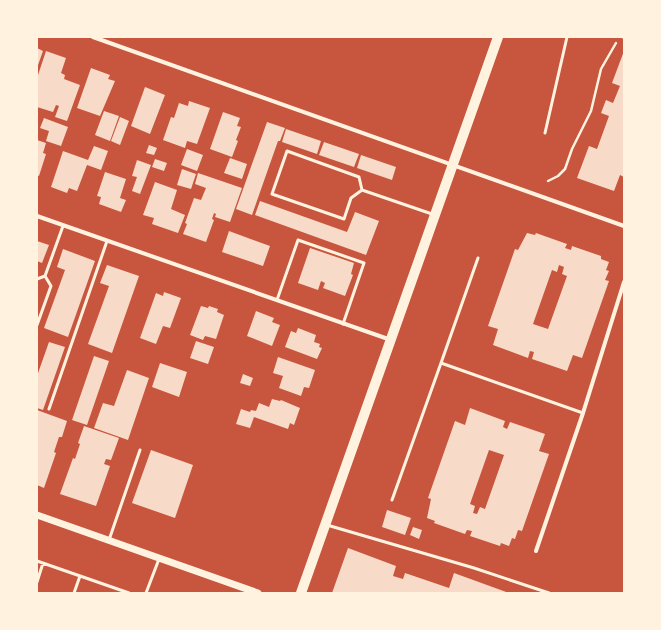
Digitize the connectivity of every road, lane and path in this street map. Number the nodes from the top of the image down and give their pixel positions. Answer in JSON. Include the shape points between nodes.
{"nodes":[{"id":1,"x":93,"y":37,"type":"edge"},
{"id":2,"x":498,"y":37,"type":"edge"},
{"id":3,"x":567,"y":37,"type":"edge"},
{"id":4,"x":618,"y":37,"type":"edge"},
{"id":5,"x":545,"y":133,"type":"dead end"},
{"id":6,"x":454,"y":165,"type":"junction"},
{"id":7,"x":548,"y":181,"type":"dead end"},
{"id":8,"x":362,"y":190,"type":"junction"},
{"id":9,"x":37,"y":216,"type":"edge"},
{"id":10,"x":436,"y":216,"type":"junction"},
{"id":11,"x":63,"y":226,"type":"junction"},
{"id":12,"x":624,"y":226,"type":"edge"},
{"id":13,"x":107,"y":241,"type":"junction"},
{"id":14,"x":478,"y":258,"type":"dead end"},
{"id":15,"x":45,"y":276,"type":"junction"},
{"id":16,"x":37,"y":278,"type":"edge"},
{"id":17,"x":624,"y":282,"type":"edge"},
{"id":18,"x":277,"y":300,"type":"junction"},
{"id":19,"x":343,"y":324,"type":"junction"},
{"id":20,"x":37,"y":325,"type":"edge"},
{"id":21,"x":391,"y":340,"type":"junction"},
{"id":22,"x":441,"y":363,"type":"junction"},
{"id":23,"x":49,"y":409,"type":"dead end"},
{"id":24,"x":583,"y":413,"type":"junction"},
{"id":25,"x":140,"y":450,"type":"dead end"},
{"id":26,"x":392,"y":500,"type":"dead end"},
{"id":27,"x":37,"y":515,"type":"edge"},
{"id":28,"x":325,"y":525,"type":"junction"},
{"id":29,"x":109,"y":540,"type":"junction"},
{"id":30,"x":536,"y":551,"type":"dead end"},
{"id":31,"x":159,"y":558,"type":"junction"},
{"id":32,"x":37,"y":561,"type":"edge"},
{"id":33,"x":43,"y":563,"type":"junction"},
{"id":34,"x":80,"y":576,"type":"junction"},
{"id":35,"x":37,"y":582,"type":"edge"},
{"id":36,"x":115,"y":588,"type":"junction"},
{"id":37,"x":74,"y":593,"type":"edge"},
{"id":38,"x":113,"y":593,"type":"edge"},
{"id":39,"x":129,"y":593,"type":"edge"},
{"id":40,"x":146,"y":593,"type":"edge"},
{"id":41,"x":258,"y":593,"type":"edge"},
{"id":42,"x":301,"y":593,"type":"edge"},
{"id":43,"x":549,"y":593,"type":"edge"}],
"edges":[{"from":1,"to":6,"type":"street"},
{"from":2,"to":6,"type":"main road"},
{"from":3,"to":5,"type":"lane"},
{"from":4,"to":7,"type":"path","via":[[601,70],[592,111],[572,149],[565,169]]},
{"from":6,"to":10,"type":"main road"},
{"from":6,"to":12,"type":"street"},
{"from":8,"to":8,"type":"lane","via":[[351,198],[344,220],[272,194],[287,151],[359,177]]},
{"from":8,"to":10,"type":"lane"},
{"from":9,"to":11,"type":"street"},
{"from":10,"to":21,"type":"main road"},
{"from":11,"to":13,"type":"street"},
{"from":11,"to":15,"type":"lane"},
{"from":13,"to":18,"type":"street"},
{"from":13,"to":23,"type":"lane"},
{"from":14,"to":22,"type":"lane"},
{"from":15,"to":16,"type":"lane"},
{"from":15,"to":20,"type":"lane","via":[[51,286]]},
{"from":17,"to":24,"type":"street"},
{"from":18,"to":19,"type":"street"},
{"from":18,"to":19,"type":"lane","via":[[298,240],[364,263]]},
{"from":19,"to":21,"type":"street"},
{"from":21,"to":28,"type":"main road"},
{"from":22,"to":24,"type":"lane"},
{"from":22,"to":26,"type":"lane"},
{"from":24,"to":30,"type":"street"},
{"from":25,"to":29,"type":"lane"},
{"from":27,"to":29,"type":"street"},
{"from":28,"to":42,"type":"main road"},
{"from":28,"to":43,"type":"lane","via":[[474,568]]},
{"from":29,"to":31,"type":"street"},
{"from":31,"to":40,"type":"lane"},
{"from":31,"to":41,"type":"street"},
{"from":32,"to":33,"type":"lane"},
{"from":33,"to":34,"type":"lane"},
{"from":33,"to":35,"type":"lane"},
{"from":34,"to":36,"type":"lane"},
{"from":34,"to":37,"type":"lane"},
{"from":36,"to":38,"type":"lane"},
{"from":36,"to":39,"type":"lane"}]}
